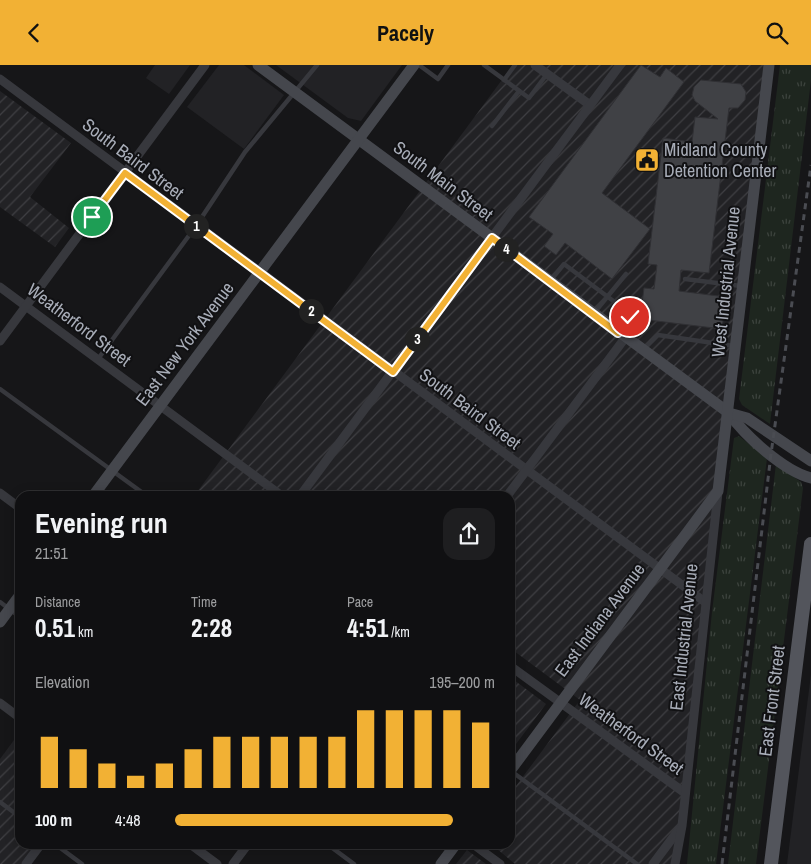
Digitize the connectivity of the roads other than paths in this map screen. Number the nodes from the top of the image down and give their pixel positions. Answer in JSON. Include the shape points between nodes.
{"nodes":[{"id":1,"x":205,"y":65,"type":"edge"},
{"id":2,"x":258,"y":65,"type":"edge"},
{"id":3,"x":317,"y":65,"type":"edge"},
{"id":4,"x":414,"y":65,"type":"edge"},
{"id":5,"x":419,"y":65,"type":"edge"},
{"id":6,"x":448,"y":65,"type":"edge"},
{"id":7,"x":484,"y":65,"type":"edge"},
{"id":8,"x":515,"y":65,"type":"edge"},
{"id":9,"x":535,"y":65,"type":"edge"},
{"id":10,"x":620,"y":65,"type":"edge"},
{"id":11,"x":769,"y":65,"type":"edge"},
{"id":12,"x":547,"y":73,"type":"junction"},
{"id":13,"x":0,"y":79,"type":"edge"},
{"id":14,"x":504,"y":80,"type":"junction"},
{"id":15,"x":519,"y":91,"type":"junction"},
{"id":16,"x":295,"y":92,"type":"junction"},
{"id":17,"x":590,"y":105,"type":"junction"},
{"id":18,"x":492,"y":127,"type":"dead end"},
{"id":19,"x":358,"y":139,"type":"junction"},
{"id":20,"x":125,"y":173,"type":"junction"},
{"id":21,"x":196,"y":226,"type":"junction"},
{"id":22,"x":492,"y":238,"type":"junction"},
{"id":23,"x":259,"y":273,"type":"junction"},
{"id":24,"x":626,"y":274,"type":"dead end"},
{"id":25,"x":685,"y":279,"type":"dead end"},
{"id":26,"x":550,"y":281,"type":"junction"},
{"id":27,"x":742,"y":286,"type":"junction"},
{"id":28,"x":0,"y":287,"type":"edge"},
{"id":29,"x":608,"y":297,"type":"junction"},
{"id":30,"x":26,"y":306,"type":"junction"},
{"id":31,"x":594,"y":314,"type":"junction"},
{"id":32,"x":622,"y":335,"type":"junction"},
{"id":33,"x":0,"y":341,"type":"edge"},
{"id":34,"x":736,"y":347,"type":"junction"},
{"id":35,"x":643,"y":350,"type":"junction"},
{"id":36,"x":98,"y":359,"type":"junction"},
{"id":37,"x":393,"y":372,"type":"junction"},
{"id":38,"x":0,"y":389,"type":"edge"},
{"id":39,"x":160,"y":406,"type":"junction"},
{"id":40,"x":729,"y":413,"type":"junction"},
{"id":41,"x":811,"y":461,"type":"edge"},
{"id":42,"x":113,"y":470,"type":"junction"},
{"id":43,"x":526,"y":471,"type":"junction"},
{"id":44,"x":811,"y":479,"type":"edge"},
{"id":45,"x":97,"y":491,"type":"edge"},
{"id":46,"x":140,"y":491,"type":"edge"},
{"id":47,"x":275,"y":491,"type":"edge"},
{"id":48,"x":304,"y":491,"type":"edge"},
{"id":49,"x":511,"y":491,"type":"edge"},
{"id":50,"x":718,"y":491,"type":"junction"},
{"id":51,"x":0,"y":493,"type":"edge"},
{"id":52,"x":15,"y":504,"type":"edge"},
{"id":53,"x":811,"y":543,"type":"edge"},
{"id":54,"x":659,"y":570,"type":"junction"},
{"id":55,"x":706,"y":602,"type":"junction"},
{"id":56,"x":5,"y":606,"type":"edge"},
{"id":57,"x":807,"y":609,"type":"edge"},
{"id":58,"x":0,"y":622,"type":"edge"},
{"id":59,"x":515,"y":670,"type":"edge"},
{"id":60,"x":0,"y":703,"type":"edge"},
{"id":61,"x":560,"y":704,"type":"junction"},
{"id":62,"x":15,"y":714,"type":"edge"},
{"id":63,"x":515,"y":763,"type":"edge"},
{"id":64,"x":515,"y":774,"type":"edge"},
{"id":65,"x":685,"y":793,"type":"junction"},
{"id":66,"x":0,"y":802,"type":"edge"},
{"id":67,"x":15,"y":813,"type":"edge"},
{"id":68,"x":682,"y":826,"type":"junction"},
{"id":69,"x":37,"y":849,"type":"edge"},
{"id":70,"x":62,"y":849,"type":"edge"},
{"id":71,"x":197,"y":849,"type":"edge"},
{"id":72,"x":244,"y":849,"type":"edge"},
{"id":73,"x":334,"y":849,"type":"edge"},
{"id":74,"x":452,"y":849,"type":"edge"},
{"id":75,"x":480,"y":849,"type":"edge"},
{"id":76,"x":26,"y":864,"type":"edge"},
{"id":77,"x":82,"y":864,"type":"edge"},
{"id":78,"x":217,"y":864,"type":"edge"},
{"id":79,"x":233,"y":864,"type":"edge"},
{"id":80,"x":354,"y":864,"type":"edge"},
{"id":81,"x":441,"y":864,"type":"edge"},
{"id":82,"x":500,"y":864,"type":"edge"},
{"id":83,"x":636,"y":864,"type":"edge"},
{"id":84,"x":653,"y":864,"type":"edge"},
{"id":85,"x":675,"y":864,"type":"edge"},
{"id":86,"x":771,"y":864,"type":"edge"}],
"edges":[{"from":1,"to":20,"type":"street"},
{"from":2,"to":16,"type":"street","name":"South Main Street"},
{"from":3,"to":16,"type":"lane"},
{"from":4,"to":19,"type":"street","name":"East New York Avenue"},
{"from":5,"to":6,"type":"lane","via":[[438,79]]},
{"from":7,"to":14,"type":"lane"},
{"from":8,"to":14,"type":"lane"},
{"from":9,"to":12,"type":"street"},
{"from":10,"to":17,"type":"street"},
{"from":11,"to":27,"type":"street","name":"West Industrial Avenue"},
{"from":12,"to":15,"type":"lane","via":[[528,98]]},
{"from":12,"to":17,"type":"street"},
{"from":13,"to":20,"type":"street","name":"South Baird Street"},
{"from":14,"to":15,"type":"lane"},
{"from":15,"to":18,"type":"lane"},
{"from":16,"to":19,"type":"street","name":"South Main Street"},
{"from":16,"to":21,"type":"lane","via":[[245,152]]},
{"from":17,"to":22,"type":"street"},
{"from":19,"to":22,"type":"street","name":"South Main Street"},
{"from":19,"to":23,"type":"street","name":"East New York Avenue"},
{"from":20,"to":21,"type":"street","name":"South Baird Street"},
{"from":20,"to":30,"type":"street"},
{"from":21,"to":23,"type":"street","name":"South Baird Street"},
{"from":21,"to":36,"type":"lane"},
{"from":22,"to":26,"type":"street","name":"South Main Street"},
{"from":22,"to":37,"type":"street"},
{"from":23,"to":37,"type":"street","name":"South Baird Street"},
{"from":23,"to":39,"type":"street","name":"East New York Avenue"},
{"from":24,"to":29,"type":"lane"},
{"from":25,"to":27,"type":"lane"},
{"from":26,"to":29,"type":"lane","via":[[564,264]]},
{"from":26,"to":31,"type":"street","name":"South Main Street"},
{"from":27,"to":34,"type":"street","name":"West Industrial Avenue"},
{"from":28,"to":30,"type":"street","name":"Weatherford Street"},
{"from":29,"to":31,"type":"lane"},
{"from":29,"to":32,"type":"lane","via":[[630,317]]},
{"from":30,"to":33,"type":"street"},
{"from":30,"to":36,"type":"street","name":"Weatherford Street"},
{"from":31,"to":32,"type":"street","name":"South Main Street"},
{"from":32,"to":35,"type":"street","name":"South Main Street"},
{"from":32,"to":43,"type":"street"},
{"from":34,"to":35,"type":"lane","via":[[658,335]]},
{"from":34,"to":40,"type":"street","name":"West Industrial Avenue"},
{"from":35,"to":40,"type":"street","name":"South Main Street"},
{"from":36,"to":39,"type":"street","name":"Weatherford Street"},
{"from":37,"to":43,"type":"street","name":"South Baird Street"},
{"from":37,"to":48,"type":"street"},
{"from":38,"to":42,"type":"lane"},
{"from":39,"to":42,"type":"street","name":"East New York Avenue"},
{"from":39,"to":47,"type":"street","name":"Weatherford Street"},
{"from":40,"to":41,"type":"street","name":"South Main Street","via":[[747,417]]},
{"from":40,"to":44,"type":"street","name":"South Main Street","via":[[740,429],[771,454]]},
{"from":40,"to":50,"type":"street","name":"East Industrial Avenue"},
{"from":42,"to":45,"type":"street","name":"East New York Avenue"},
{"from":42,"to":46,"type":"lane"},
{"from":43,"to":49,"type":"street"},
{"from":43,"to":54,"type":"street","name":"South Baird Street"},
{"from":50,"to":54,"type":"street","name":"East Indiana Avenue"},
{"from":50,"to":55,"type":"street","name":"East Industrial Avenue"},
{"from":51,"to":52,"type":"street"},
{"from":53,"to":57,"type":"main road","name":"East Front Street"},
{"from":54,"to":55,"type":"street","name":"South Baird Street"},
{"from":54,"to":61,"type":"street","name":"East Indiana Avenue"},
{"from":55,"to":65,"type":"street","name":"East Industrial Avenue"},
{"from":56,"to":58,"type":"street"},
{"from":57,"to":86,"type":"main road","name":"East Front Street"},
{"from":59,"to":61,"type":"street","name":"Weatherford Street"},
{"from":60,"to":62,"type":"street"},
{"from":61,"to":63,"type":"street","name":"East Indiana Avenue"},
{"from":61,"to":65,"type":"street","name":"Weatherford Street"},
{"from":64,"to":83,"type":"lane"},
{"from":65,"to":68,"type":"street","name":"East Industrial Avenue"},
{"from":66,"to":67,"type":"lane"},
{"from":68,"to":84,"type":"street"},
{"from":68,"to":85,"type":"street","name":"East Industrial Avenue"},
{"from":69,"to":76,"type":"street"},
{"from":70,"to":77,"type":"lane"},
{"from":71,"to":78,"type":"street"},
{"from":72,"to":79,"type":"street"},
{"from":73,"to":80,"type":"lane"},
{"from":74,"to":81,"type":"street"},
{"from":75,"to":82,"type":"street"}]}
